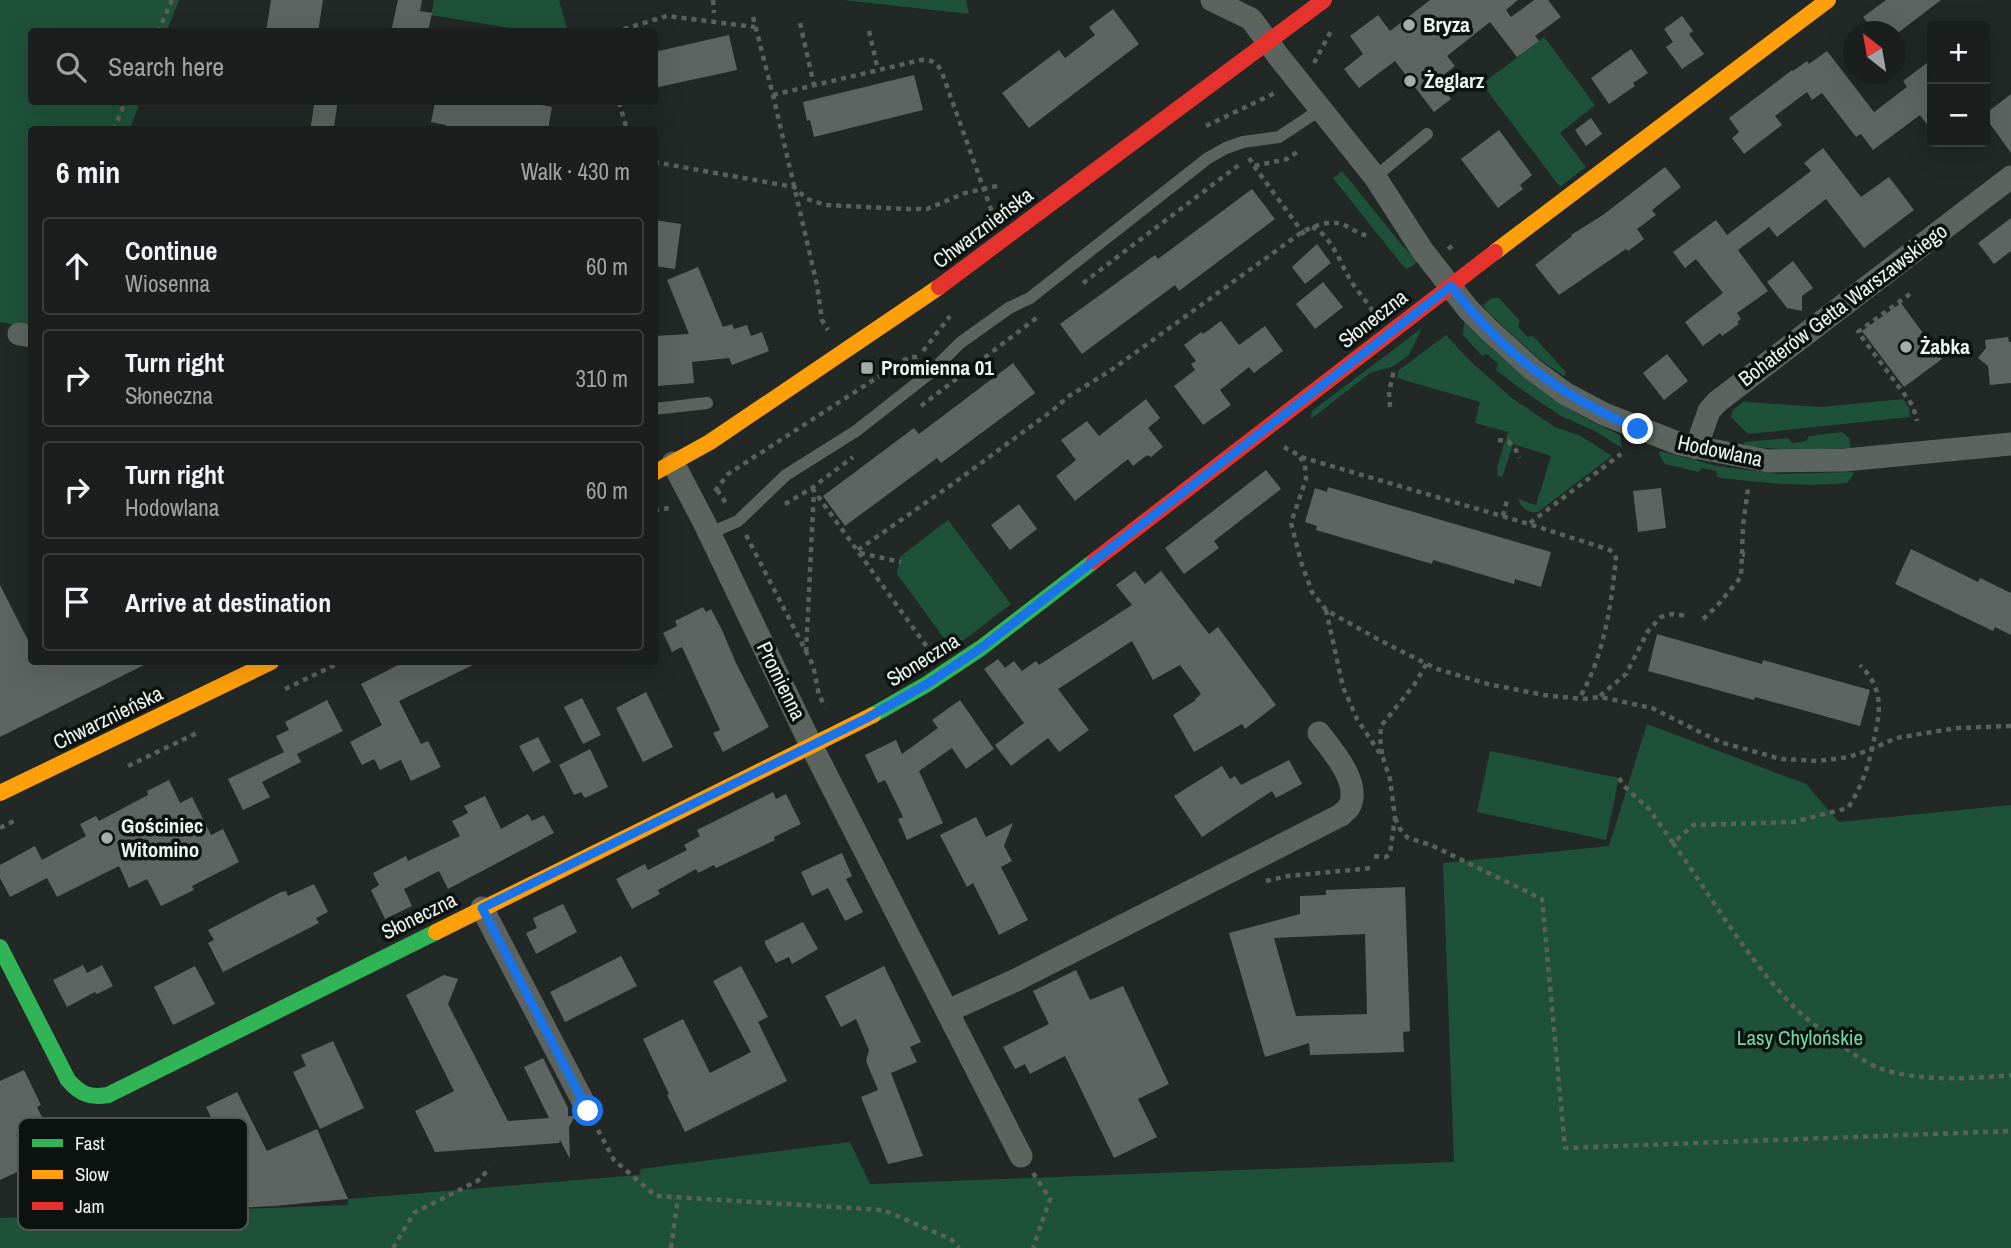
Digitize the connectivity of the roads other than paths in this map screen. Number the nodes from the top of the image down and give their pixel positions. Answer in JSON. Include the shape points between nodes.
{"nodes":[{"id":1,"x":1212,"y":0,"type":"edge"},
{"id":2,"x":1324,"y":0,"type":"edge"},
{"id":3,"x":1828,"y":0,"type":"edge"},
{"id":4,"x":1268,"y":42,"type":"junction"},
{"id":5,"x":326,"y":105,"type":"edge"},
{"id":6,"x":1321,"y":110,"type":"junction"},
{"id":7,"x":323,"y":126,"type":"edge"},
{"id":8,"x":1427,"y":134,"type":"dead end"},
{"id":9,"x":1375,"y":177,"type":"junction"},
{"id":10,"x":2011,"y":177,"type":"edge"},
{"id":11,"x":1451,"y":286,"type":"junction"},
{"id":12,"x":707,"y":403,"type":"dead end"},
{"id":13,"x":658,"y":409,"type":"edge"},
{"id":14,"x":2011,"y":444,"type":"edge"},
{"id":15,"x":1696,"y":448,"type":"junction"},
{"id":16,"x":659,"y":470,"type":"edge"},
{"id":17,"x":710,"y":533,"type":"junction"},
{"id":18,"x":265,"y":665,"type":"edge"},
{"id":19,"x":1319,"y":733,"type":"dead end"},
{"id":20,"x":811,"y":745,"type":"junction"},
{"id":21,"x":0,"y":793,"type":"edge"},
{"id":22,"x":482,"y":908,"type":"junction"},
{"id":23,"x":0,"y":947,"type":"edge"},
{"id":24,"x":947,"y":1011,"type":"junction"},
{"id":25,"x":588,"y":1111,"type":"road end"},
{"id":26,"x":1021,"y":1156,"type":"road end"}],
"edges":[{"from":1,"to":4,"type":"street","name":"Hodowlana","via":[[1251,19]]},
{"from":2,"to":4,"type":"street","name":"Chwarznieńska"},
{"from":3,"to":11,"type":"street","name":"Słoneczna"},
{"from":4,"to":6,"type":"street","name":"Hodowlana"},
{"from":4,"to":16,"type":"street","name":"Chwarznieńska","via":[[931,293],[720,435]]},
{"from":5,"to":7,"type":"street"},
{"from":6,"to":9,"type":"street","name":"Hodowlana"},
{"from":6,"to":17,"type":"lane","via":[[1279,137],[1243,142],[1208,158],[1030,298],[960,343],[930,373],[856,431],[786,475],[738,521]]},
{"from":8,"to":9,"type":"lane"},
{"from":9,"to":11,"type":"street","name":"Hodowlana"},
{"from":10,"to":15,"type":"street","name":"Bohaterów Getta Warszawskiego","via":[[1717,402],[1709,411]]},
{"from":11,"to":15,"type":"street","name":"Hodowlana","via":[[1506,347],[1566,394],[1638,429]]},
{"from":11,"to":20,"type":"street","name":"Słoneczna","via":[[997,636],[867,718]]},
{"from":12,"to":13,"type":"lane"},
{"from":14,"to":15,"type":"street","name":"Hodowlana","via":[[1810,462],[1768,461]]},
{"from":16,"to":17,"type":"street","name":"Promienna","via":[[695,502]]},
{"from":17,"to":20,"type":"street","name":"Promienna"},
{"from":18,"to":21,"type":"street","name":"Chwarznieńska"},
{"from":19,"to":24,"type":"street","via":[[1346,770],[1351,785],[1349,807],[1341,815]]},
{"from":20,"to":22,"type":"street","name":"Słoneczna"},
{"from":20,"to":24,"type":"street","name":"Promienna"},
{"from":22,"to":23,"type":"street","name":"Słoneczna","via":[[99,1097],[87,1097],[68,1080]]},
{"from":22,"to":25,"type":"street"},
{"from":24,"to":26,"type":"street","name":"Promienna"}]}
